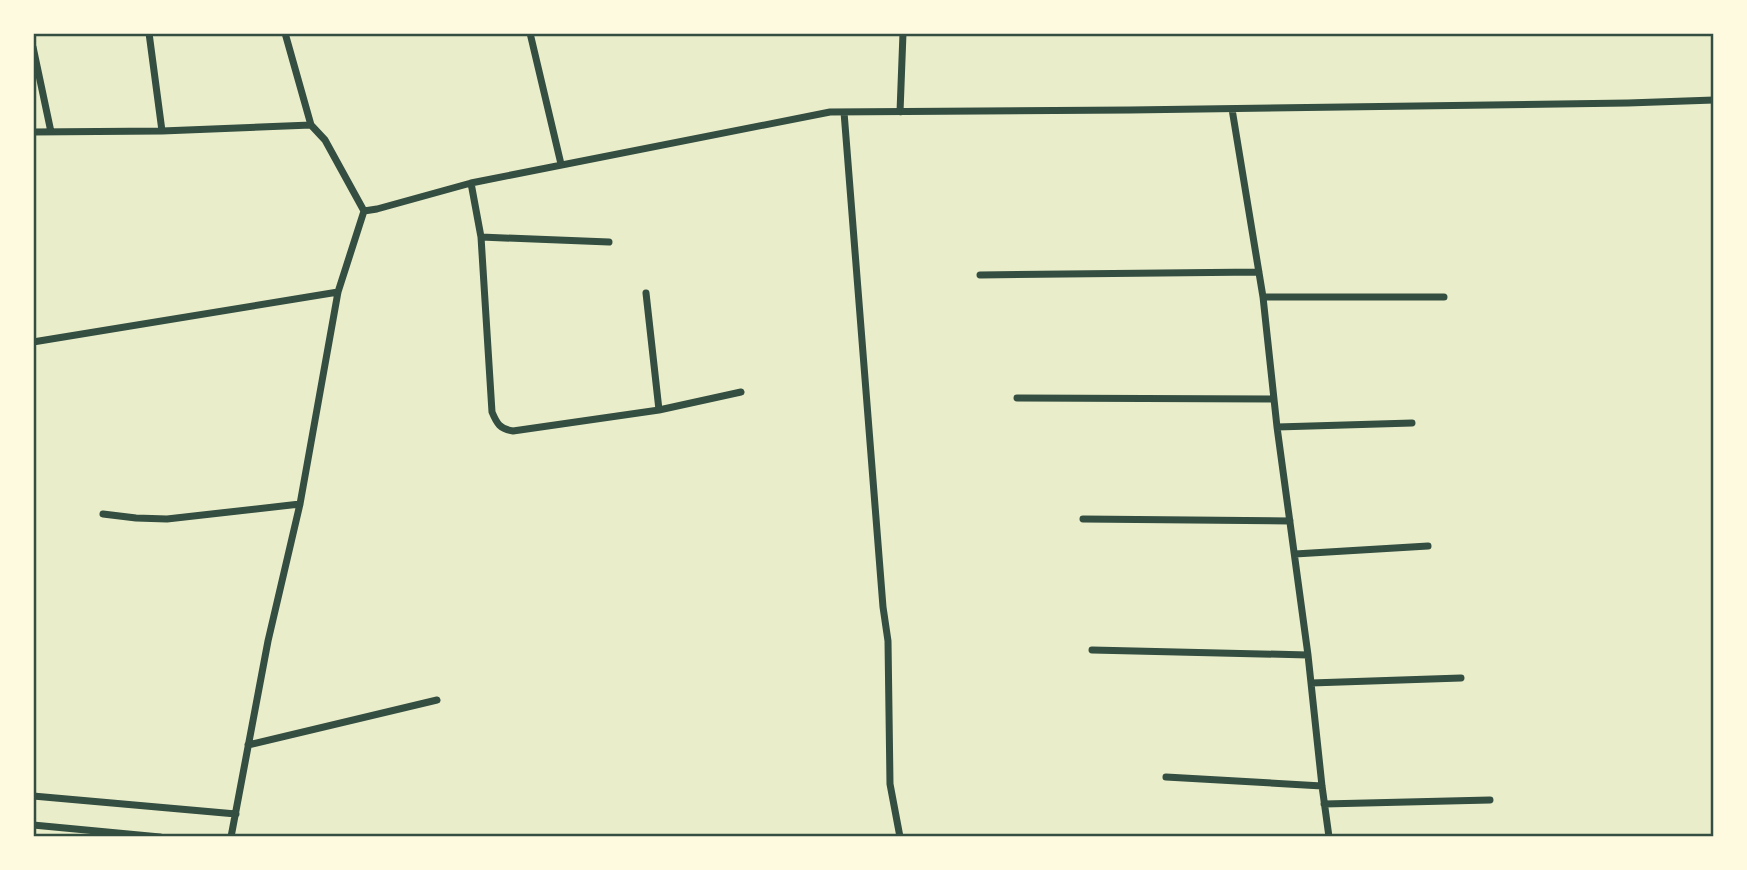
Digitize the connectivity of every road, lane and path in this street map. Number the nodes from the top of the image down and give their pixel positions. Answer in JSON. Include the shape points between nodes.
{"nodes":[{"id":1,"x":149,"y":33,"type":"edge"},
{"id":2,"x":285,"y":33,"type":"edge"},
{"id":3,"x":530,"y":33,"type":"edge"},
{"id":4,"x":903,"y":33,"type":"edge"},
{"id":5,"x":33,"y":47,"type":"edge"},
{"id":6,"x":1714,"y":100,"type":"edge"},
{"id":7,"x":1232,"y":109,"type":"junction"},
{"id":8,"x":844,"y":112,"type":"junction"},
{"id":9,"x":900,"y":112,"type":"junction"},
{"id":10,"x":312,"y":125,"type":"junction"},
{"id":11,"x":162,"y":131,"type":"junction"},
{"id":12,"x":33,"y":132,"type":"edge"},
{"id":13,"x":51,"y":132,"type":"junction"},
{"id":14,"x":561,"y":164,"type":"junction"},
{"id":15,"x":471,"y":183,"type":"junction"},
{"id":16,"x":364,"y":211,"type":"junction"},
{"id":17,"x":481,"y":237,"type":"junction"},
{"id":18,"x":609,"y":242,"type":"dead end"},
{"id":19,"x":1259,"y":272,"type":"junction"},
{"id":20,"x":980,"y":275,"type":"dead end"},
{"id":21,"x":338,"y":292,"type":"junction"},
{"id":22,"x":646,"y":293,"type":"dead end"},
{"id":23,"x":1263,"y":297,"type":"junction"},
{"id":24,"x":1444,"y":297,"type":"dead end"},
{"id":25,"x":33,"y":342,"type":"edge"},
{"id":26,"x":741,"y":392,"type":"dead end"},
{"id":27,"x":1017,"y":398,"type":"dead end"},
{"id":28,"x":1274,"y":399,"type":"junction"},
{"id":29,"x":659,"y":410,"type":"junction"},
{"id":30,"x":1412,"y":423,"type":"dead end"},
{"id":31,"x":1277,"y":427,"type":"junction"},
{"id":32,"x":300,"y":504,"type":"junction"},
{"id":33,"x":103,"y":514,"type":"dead end"},
{"id":34,"x":1083,"y":519,"type":"dead end"},
{"id":35,"x":1290,"y":521,"type":"junction"},
{"id":36,"x":1428,"y":546,"type":"dead end"},
{"id":37,"x":1294,"y":554,"type":"junction"},
{"id":38,"x":1092,"y":650,"type":"dead end"},
{"id":39,"x":1308,"y":655,"type":"junction"},
{"id":40,"x":1461,"y":678,"type":"dead end"},
{"id":41,"x":1311,"y":683,"type":"junction"},
{"id":42,"x":437,"y":700,"type":"dead end"},
{"id":43,"x":248,"y":745,"type":"junction"},
{"id":44,"x":1166,"y":777,"type":"dead end"},
{"id":45,"x":1322,"y":786,"type":"junction"},
{"id":46,"x":33,"y":796,"type":"edge"},
{"id":47,"x":1490,"y":800,"type":"dead end"},
{"id":48,"x":1324,"y":804,"type":"junction"},
{"id":49,"x":236,"y":814,"type":"junction"},
{"id":50,"x":33,"y":825,"type":"edge"},
{"id":51,"x":160,"y":837,"type":"edge"},
{"id":52,"x":231,"y":837,"type":"edge"},
{"id":53,"x":900,"y":837,"type":"edge"},
{"id":54,"x":1329,"y":837,"type":"edge"}],
"edges":[{"from":1,"to":11,"type":"street"},
{"from":2,"to":10,"type":"street"},
{"from":3,"to":14,"type":"street"},
{"from":4,"to":9,"type":"street"},
{"from":5,"to":13,"type":"street"},
{"from":6,"to":7,"type":"street"},
{"from":7,"to":9,"type":"street"},
{"from":7,"to":19,"type":"street"},
{"from":8,"to":9,"type":"street"},
{"from":8,"to":14,"type":"street"},
{"from":8,"to":53,"type":"street","via":[[888,641],[890,784]]},
{"from":10,"to":11,"type":"street"},
{"from":10,"to":16,"type":"street"},
{"from":11,"to":13,"type":"street"},
{"from":12,"to":13,"type":"street"},
{"from":14,"to":15,"type":"street"},
{"from":15,"to":16,"type":"street"},
{"from":15,"to":17,"type":"street"},
{"from":16,"to":21,"type":"street"},
{"from":17,"to":18,"type":"street"},
{"from":17,"to":29,"type":"street","via":[[492,412],[502,429]]},
{"from":19,"to":20,"type":"street"},
{"from":19,"to":23,"type":"street"},
{"from":21,"to":25,"type":"street"},
{"from":21,"to":32,"type":"street"},
{"from":22,"to":29,"type":"street"},
{"from":23,"to":24,"type":"street"},
{"from":23,"to":28,"type":"street"},
{"from":26,"to":29,"type":"street"},
{"from":27,"to":28,"type":"street"},
{"from":28,"to":31,"type":"street"},
{"from":30,"to":31,"type":"street"},
{"from":31,"to":35,"type":"street"},
{"from":32,"to":33,"type":"street","via":[[167,520]]},
{"from":32,"to":43,"type":"street"},
{"from":34,"to":35,"type":"street"},
{"from":35,"to":37,"type":"street"},
{"from":36,"to":37,"type":"street"},
{"from":37,"to":39,"type":"street"},
{"from":38,"to":39,"type":"street"},
{"from":39,"to":41,"type":"street"},
{"from":40,"to":41,"type":"street"},
{"from":41,"to":45,"type":"street"},
{"from":42,"to":43,"type":"street"},
{"from":43,"to":49,"type":"street"},
{"from":44,"to":45,"type":"street"},
{"from":45,"to":48,"type":"street"},
{"from":46,"to":49,"type":"street"},
{"from":47,"to":48,"type":"street"},
{"from":48,"to":54,"type":"street"},
{"from":49,"to":52,"type":"street"},
{"from":50,"to":51,"type":"street"}]}
